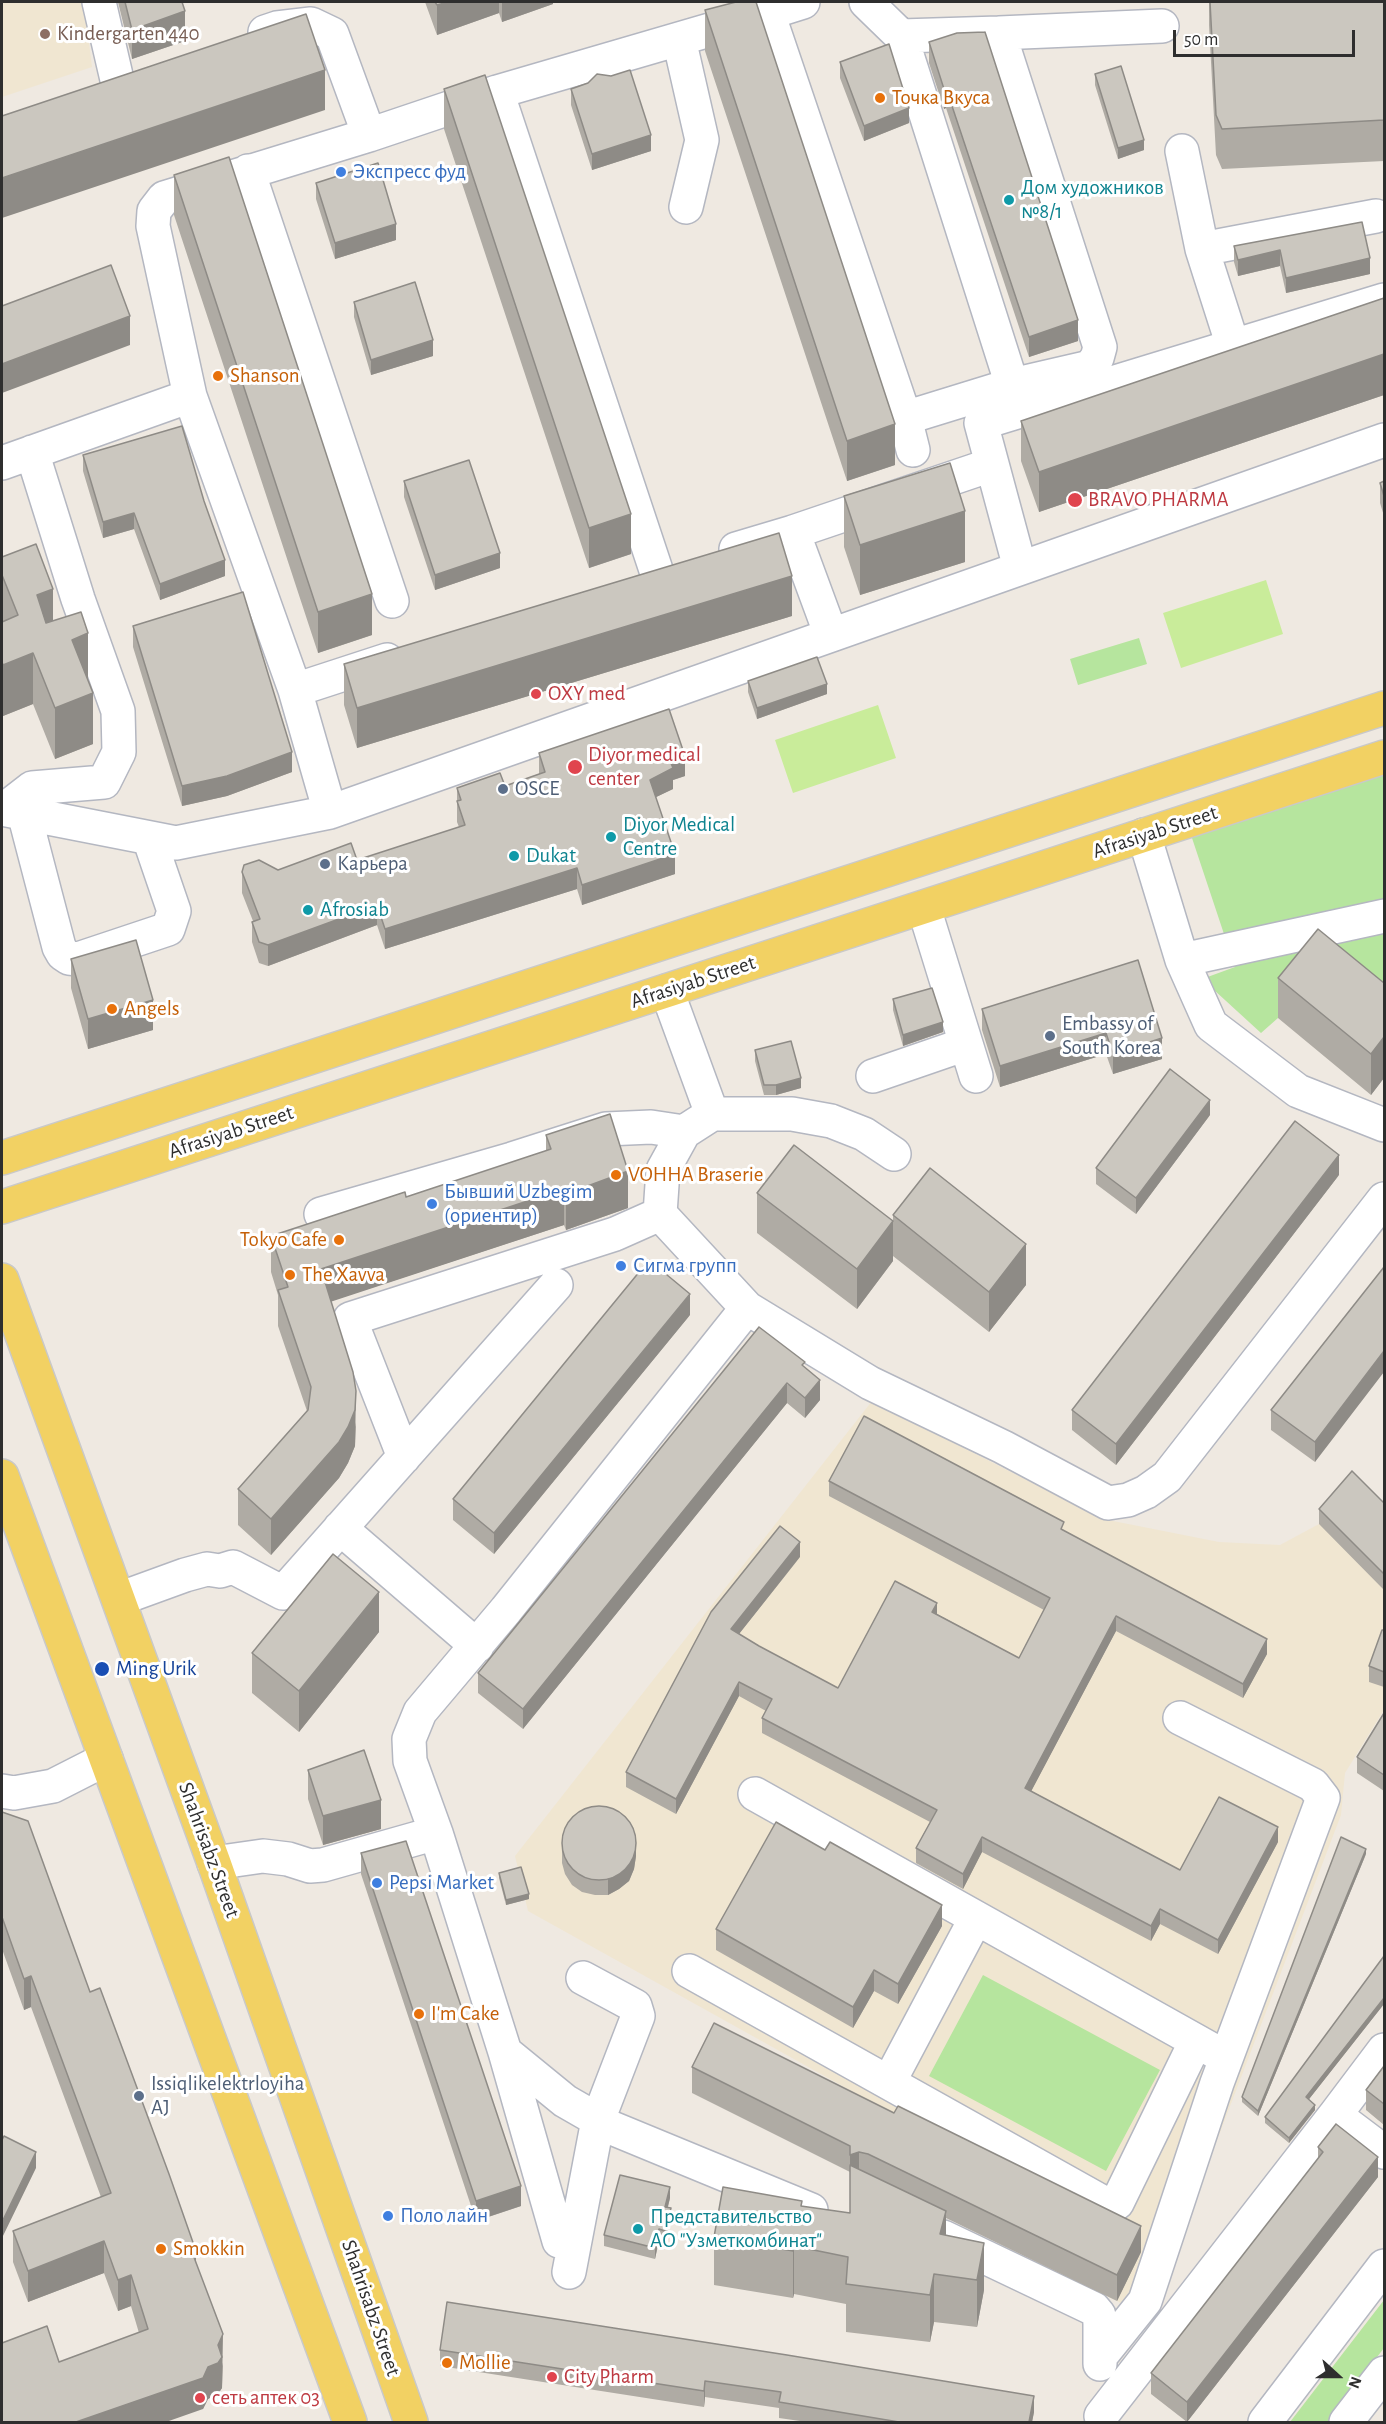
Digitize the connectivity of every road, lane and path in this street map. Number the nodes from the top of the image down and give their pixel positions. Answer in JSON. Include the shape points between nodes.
{"nodes":[{"id":1,"x":99,"y":2,"type":"edge"},
{"id":2,"x":803,"y":2,"type":"edge"},
{"id":3,"x":866,"y":2,"type":"edge"},
{"id":4,"x":768,"y":13,"type":"junction"},
{"id":5,"x":1162,"y":26,"type":"dead end"},
{"id":6,"x":999,"y":33,"type":"junction"},
{"id":7,"x":901,"y":36,"type":"junction"},
{"id":8,"x":680,"y":39,"type":"junction"},
{"id":9,"x":231,"y":44,"type":"edge"},
{"id":10,"x":497,"y":92,"type":"junction"},
{"id":11,"x":87,"y":95,"type":"edge"},
{"id":12,"x":369,"y":135,"type":"junction"},
{"id":13,"x":1182,"y":151,"type":"dead end"},
{"id":14,"x":248,"y":171,"type":"junction"},
{"id":15,"x":686,"y":207,"type":"dead end"},
{"id":16,"x":1376,"y":216,"type":"dead end"},
{"id":17,"x":1202,"y":249,"type":"junction"},
{"id":18,"x":1384,"y":300,"type":"edge"},
{"id":19,"x":1233,"y":346,"type":"junction"},
{"id":20,"x":1012,"y":385,"type":"junction"},
{"id":21,"x":190,"y":396,"type":"junction"},
{"id":22,"x":905,"y":418,"type":"junction"},
{"id":23,"x":1384,"y":440,"type":"edge"},
{"id":24,"x":913,"y":450,"type":"dead end"},
{"id":25,"x":32,"y":452,"type":"junction"},
{"id":26,"x":2,"y":463,"type":"edge"},
{"id":27,"x":991,"y":465,"type":"junction"},
{"id":28,"x":793,"y":532,"type":"junction"},
{"id":29,"x":1020,"y":568,"type":"junction"},
{"id":30,"x":392,"y":601,"type":"dead end"},
{"id":31,"x":831,"y":635,"type":"junction"},
{"id":32,"x":419,"y":650,"type":"edge"},
{"id":33,"x":295,"y":690,"type":"junction"},
{"id":34,"x":1384,"y":708,"type":"edge"},
{"id":35,"x":1384,"y":757,"type":"edge"},
{"id":36,"x":10,"y":810,"type":"edge"},
{"id":37,"x":330,"y":812,"type":"junction"},
{"id":38,"x":1144,"y":835,"type":"junction"},
{"id":39,"x":149,"y":838,"type":"junction"},
{"id":40,"x":924,"y":908,"type":"junction"},
{"id":41,"x":1384,"y":915,"type":"edge"},
{"id":42,"x":1182,"y":960,"type":"junction"},
{"id":43,"x":667,"y":991,"type":"junction"},
{"id":44,"x":966,"y":1044,"type":"junction"},
{"id":45,"x":873,"y":1076,"type":"dead end"},
{"id":46,"x":976,"y":1076,"type":"dead end"},
{"id":47,"x":712,"y":1114,"type":"junction"},
{"id":48,"x":1384,"y":1125,"type":"edge"},
{"id":49,"x":684,"y":1132,"type":"junction"},
{"id":50,"x":894,"y":1155,"type":"dead end"},
{"id":51,"x":2,"y":1158,"type":"edge"},
{"id":52,"x":1384,"y":1199,"type":"edge"},
{"id":53,"x":2,"y":1207,"type":"edge"},
{"id":54,"x":321,"y":1214,"type":"dead end"},
{"id":55,"x":660,"y":1214,"type":"junction"},
{"id":56,"x":2,"y":1280,"type":"edge"},
{"id":57,"x":556,"y":1285,"type":"dead end"},
{"id":58,"x":747,"y":1308,"type":"junction"},
{"id":59,"x":404,"y":1457,"type":"junction"},
{"id":60,"x":2,"y":1476,"type":"edge"},
{"id":61,"x":340,"y":1528,"type":"junction"},
{"id":62,"x":119,"y":1599,"type":"junction"},
{"id":63,"x":477,"y":1646,"type":"junction"},
{"id":64,"x":1180,"y":1718,"type":"dead end"},
{"id":65,"x":106,"y":1759,"type":"junction"},
{"id":66,"x":2,"y":1791,"type":"edge"},
{"id":67,"x":755,"y":1794,"type":"dead end"},
{"id":68,"x":436,"y":1833,"type":"junction"},
{"id":69,"x":214,"y":1863,"type":"junction"},
{"id":70,"x":976,"y":1918,"type":"junction"},
{"id":71,"x":689,"y":1971,"type":"dead end"},
{"id":72,"x":583,"y":1978,"type":"dead end"},
{"id":73,"x":1196,"y":2041,"type":"junction"},
{"id":74,"x":1384,"y":2050,"type":"edge"},
{"id":75,"x":505,"y":2052,"type":"junction"},
{"id":76,"x":1226,"y":2058,"type":"junction"},
{"id":77,"x":889,"y":2082,"type":"junction"},
{"id":78,"x":1335,"y":2115,"type":"junction"},
{"id":79,"x":598,"y":2120,"type":"junction"},
{"id":80,"x":1384,"y":2152,"type":"edge"},
{"id":81,"x":811,"y":2210,"type":"edge"},
{"id":82,"x":914,"y":2223,"type":"edge"},
{"id":83,"x":559,"y":2241,"type":"dead end"},
{"id":84,"x":1384,"y":2266,"type":"edge"},
{"id":85,"x":569,"y":2272,"type":"dead end"},
{"id":86,"x":1100,"y":2357,"type":"junction"},
{"id":87,"x":1384,"y":2373,"type":"edge"},
{"id":88,"x":1101,"y":2419,"type":"edge"},
{"id":89,"x":350,"y":2422,"type":"edge"},
{"id":90,"x":411,"y":2422,"type":"edge"},
{"id":91,"x":1265,"y":2422,"type":"edge"},
{"id":92,"x":1346,"y":2422,"type":"edge"}],
"edges":[{"from":1,"to":11,"type":"street","via":[[130,80]]},
{"from":2,"to":4,"type":"street"},
{"from":3,"to":7,"type":"street"},
{"from":4,"to":8,"type":"street"},
{"from":4,"to":22,"type":"street"},
{"from":5,"to":6,"type":"street"},
{"from":6,"to":7,"type":"street"},
{"from":6,"to":20,"type":"street","via":[[1100,347],[1090,367]]},
{"from":7,"to":20,"type":"street"},
{"from":8,"to":10,"type":"street"},
{"from":8,"to":15,"type":"street","via":[[702,140]]},
{"from":9,"to":12,"type":"street","via":[[277,28],[311,24],[332,34]]},
{"from":10,"to":12,"type":"street"},
{"from":10,"to":28,"type":"street","via":[[668,570]]},
{"from":12,"to":14,"type":"street"},
{"from":13,"to":17,"type":"street"},
{"from":14,"to":21,"type":"street","via":[[164,198],[154,211],[153,226]]},
{"from":14,"to":30,"type":"street"},
{"from":16,"to":17,"type":"street"},
{"from":17,"to":19,"type":"street"},
{"from":18,"to":19,"type":"street"},
{"from":19,"to":27,"type":"street","via":[[981,423]]},
{"from":20,"to":22,"type":"street"},
{"from":21,"to":25,"type":"street"},
{"from":21,"to":33,"type":"street"},
{"from":22,"to":24,"type":"street"},
{"from":23,"to":29,"type":"street"},
{"from":25,"to":26,"type":"street"},
{"from":25,"to":36,"type":"street","via":[[118,711],[119,752],[104,782],[32,788]]},
{"from":27,"to":28,"type":"street"},
{"from":27,"to":29,"type":"street"},
{"from":28,"to":31,"type":"street"},
{"from":29,"to":31,"type":"street"},
{"from":31,"to":37,"type":"street"},
{"from":32,"to":33,"type":"street"},
{"from":33,"to":37,"type":"street"},
{"from":34,"to":51,"type":"main road"},
{"from":35,"to":38,"type":"main road","name":"Afrasiyab Street"},
{"from":36,"to":39,"type":"street"},
{"from":36,"to":39,"type":"street","via":[[59,947],[69,958],[78,959],[168,929],[174,911]]},
{"from":37,"to":39,"type":"street","via":[[176,843]]},
{"from":38,"to":40,"type":"main road","name":"Afrasiyab Street"},
{"from":38,"to":42,"type":"street"},
{"from":40,"to":43,"type":"main road","name":"Afrasiyab Street"},
{"from":40,"to":44,"type":"street"},
{"from":41,"to":42,"type":"street"},
{"from":42,"to":48,"type":"street","via":[[1211,1025],[1298,1091]]},
{"from":43,"to":47,"type":"street"},
{"from":43,"to":53,"type":"main road","name":"Afrasiyab Street"},
{"from":44,"to":45,"type":"street"},
{"from":44,"to":46,"type":"street"},
{"from":47,"to":49,"type":"street"},
{"from":47,"to":50,"type":"street","via":[[792,1114],[831,1120],[864,1134]]},
{"from":49,"to":54,"type":"street","via":[[651,1126],[606,1129]]},
{"from":49,"to":55,"type":"street","via":[[663,1170]]},
{"from":52,"to":58,"type":"street","via":[[1167,1477],[1128,1500],[1108,1503],[870,1383]]},
{"from":55,"to":58,"type":"street"},
{"from":55,"to":59,"type":"street","via":[[615,1233],[350,1319]]},
{"from":56,"to":62,"type":"main road","name":"Shahrisabz Street"},
{"from":57,"to":59,"type":"street"},
{"from":58,"to":63,"type":"street"},
{"from":59,"to":61,"type":"street"},
{"from":60,"to":65,"type":"main road"},
{"from":61,"to":62,"type":"street","via":[[283,1593],[233,1567],[185,1575]]},
{"from":61,"to":63,"type":"street"},
{"from":62,"to":69,"type":"main road","name":"Shahrisabz Street"},
{"from":63,"to":68,"type":"street","via":[[420,1712],[409,1738],[410,1761]]},
{"from":64,"to":76,"type":"street","via":[[1313,1785],[1323,1798]]},
{"from":65,"to":66,"type":"street","via":[[53,1786]]},
{"from":65,"to":89,"type":"main road"},
{"from":67,"to":70,"type":"street"},
{"from":68,"to":69,"type":"street","via":[[323,1865],[263,1856]]},
{"from":68,"to":75,"type":"street"},
{"from":69,"to":90,"type":"main road","name":"Shahrisabz Street"},
{"from":70,"to":73,"type":"street"},
{"from":70,"to":77,"type":"street"},
{"from":71,"to":77,"type":"street"},
{"from":72,"to":79,"type":"street","via":[[635,2006],[638,2016]]},
{"from":73,"to":76,"type":"street"},
{"from":73,"to":77,"type":"street","via":[[1117,2203],[1102,2202]]},
{"from":74,"to":78,"type":"street"},
{"from":75,"to":79,"type":"street","via":[[565,2101]]},
{"from":75,"to":83,"type":"street"},
{"from":76,"to":86,"type":"street","via":[[1145,2301]]},
{"from":78,"to":80,"type":"street"},
{"from":78,"to":88,"type":"street"},
{"from":79,"to":81,"type":"street"},
{"from":79,"to":85,"type":"street"},
{"from":82,"to":86,"type":"street","via":[[1094,2309],[1100,2323]]},
{"from":84,"to":91,"type":"street"},
{"from":86,"to":88,"type":"street"},
{"from":87,"to":92,"type":"street"}]}
